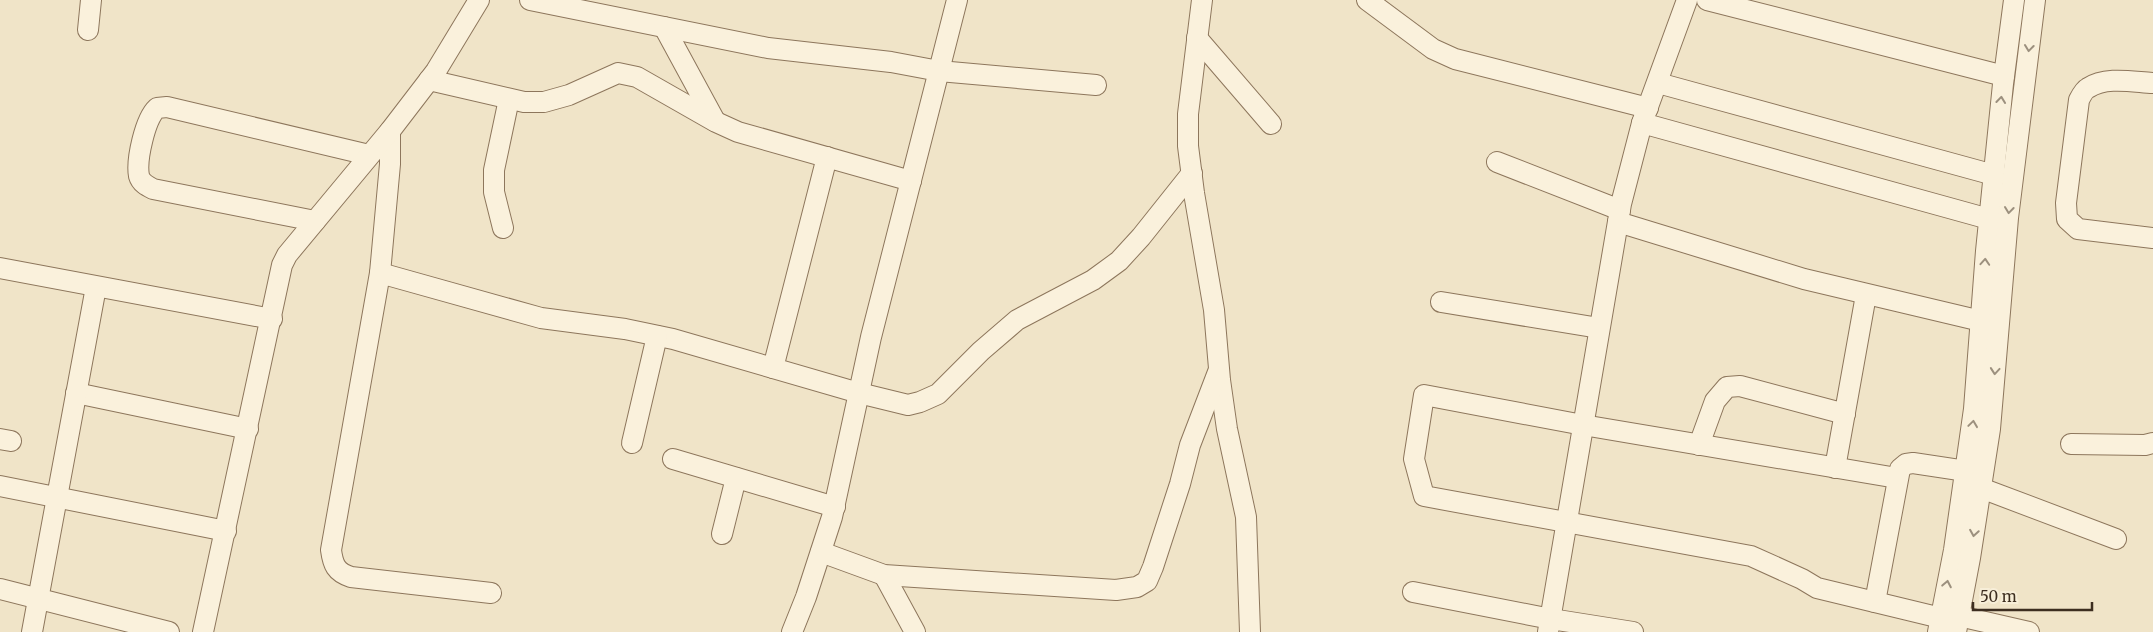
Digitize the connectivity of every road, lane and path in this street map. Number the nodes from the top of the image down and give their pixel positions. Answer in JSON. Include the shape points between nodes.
{"nodes":[{"id":1,"x":91,"y":0,"type":"edge"},
{"id":2,"x":479,"y":0,"type":"edge"},
{"id":3,"x":530,"y":0,"type":"edge"},
{"id":4,"x":958,"y":0,"type":"edge"},
{"id":5,"x":1202,"y":0,"type":"edge"},
{"id":6,"x":1366,"y":0,"type":"edge"},
{"id":7,"x":1687,"y":0,"type":"edge"},
{"id":8,"x":1707,"y":0,"type":"edge"},
{"id":9,"x":2014,"y":0,"type":"edge"},
{"id":10,"x":2035,"y":0,"type":"edge"},
{"id":11,"x":664,"y":27,"type":"junction"},
{"id":12,"x":88,"y":30,"type":"dead end"},
{"id":13,"x":1197,"y":38,"type":"junction"},
{"id":14,"x":939,"y":71,"type":"junction"},
{"id":15,"x":2004,"y":76,"type":"junction"},
{"id":16,"x":429,"y":80,"type":"junction"},
{"id":17,"x":1658,"y":83,"type":"junction"},
{"id":18,"x":2153,"y":83,"type":"edge"},
{"id":19,"x":1096,"y":85,"type":"dead end"},
{"id":20,"x":509,"y":99,"type":"junction"},
{"id":21,"x":1645,"y":116,"type":"junction"},
{"id":22,"x":716,"y":122,"type":"junction"},
{"id":23,"x":1272,"y":124,"type":"dead end"},
{"id":24,"x":390,"y":131,"type":"junction"},
{"id":25,"x":369,"y":155,"type":"junction"},
{"id":26,"x":826,"y":157,"type":"junction"},
{"id":27,"x":1497,"y":162,"type":"dead end"},
{"id":28,"x":1192,"y":173,"type":"junction"},
{"id":29,"x":1994,"y":175,"type":"junction"},
{"id":30,"x":911,"y":180,"type":"junction"},
{"id":31,"x":1619,"y":216,"type":"junction"},
{"id":32,"x":1989,"y":219,"type":"junction"},
{"id":33,"x":314,"y":221,"type":"junction"},
{"id":34,"x":503,"y":228,"type":"dead end"},
{"id":35,"x":2153,"y":238,"type":"edge"},
{"id":36,"x":0,"y":268,"type":"edge"},
{"id":37,"x":380,"y":272,"type":"junction"},
{"id":38,"x":96,"y":286,"type":"junction"},
{"id":39,"x":1866,"y":295,"type":"junction"},
{"id":40,"x":1441,"y":302,"type":"dead end"},
{"id":41,"x":272,"y":319,"type":"junction"},
{"id":42,"x":1981,"y":321,"type":"junction"},
{"id":43,"x":1599,"y":328,"type":"junction"},
{"id":44,"x":657,"y":336,"type":"junction"},
{"id":45,"x":773,"y":368,"type":"junction"},
{"id":46,"x":1219,"y":369,"type":"junction"},
{"id":47,"x":76,"y":393,"type":"junction"},
{"id":48,"x":859,"y":393,"type":"junction"},
{"id":49,"x":1844,"y":414,"type":"junction"},
{"id":50,"x":1583,"y":425,"type":"junction"},
{"id":51,"x":248,"y":429,"type":"junction"},
{"id":52,"x":632,"y":443,"type":"dead end"},
{"id":53,"x":2153,"y":443,"type":"edge"},
{"id":54,"x":2071,"y":444,"type":"dead end"},
{"id":55,"x":1699,"y":445,"type":"junction"},
{"id":56,"x":673,"y":459,"type":"dead end"},
{"id":57,"x":1835,"y":468,"type":"junction"},
{"id":58,"x":1966,"y":471,"type":"junction"},
{"id":59,"x":736,"y":478,"type":"junction"},
{"id":60,"x":1897,"y":478,"type":"junction"},
{"id":61,"x":0,"y":486,"type":"edge"},
{"id":62,"x":1981,"y":488,"type":"junction"},
{"id":63,"x":57,"y":498,"type":"junction"},
{"id":64,"x":835,"y":507,"type":"junction"},
{"id":65,"x":1566,"y":523,"type":"junction"},
{"id":66,"x":226,"y":531,"type":"junction"},
{"id":67,"x":722,"y":534,"type":"dead end"},
{"id":68,"x":2116,"y":539,"type":"dead end"},
{"id":69,"x":821,"y":552,"type":"junction"},
{"id":70,"x":884,"y":575,"type":"junction"},
{"id":71,"x":0,"y":589,"type":"edge"},
{"id":72,"x":1412,"y":592,"type":"dead end"},
{"id":73,"x":491,"y":593,"type":"dead end"},
{"id":74,"x":38,"y":600,"type":"junction"},
{"id":75,"x":1875,"y":602,"type":"junction"},
{"id":76,"x":1948,"y":624,"type":"edge"},
{"id":77,"x":1549,"y":625,"type":"edge"},
{"id":78,"x":32,"y":632,"type":"edge"},
{"id":79,"x":170,"y":632,"type":"edge"},
{"id":80,"x":203,"y":632,"type":"edge"},
{"id":81,"x":792,"y":632,"type":"edge"},
{"id":82,"x":915,"y":632,"type":"edge"},
{"id":83,"x":1250,"y":632,"type":"edge"},
{"id":84,"x":1633,"y":632,"type":"edge"},
{"id":85,"x":2029,"y":632,"type":"edge"}],
"edges":[{"from":1,"to":12,"type":"street"},
{"from":2,"to":16,"type":"street"},
{"from":3,"to":11,"type":"street"},
{"from":4,"to":14,"type":"street"},
{"from":5,"to":13,"type":"street"},
{"from":6,"to":21,"type":"street","via":[[1434,49],[1455,60]]},
{"from":7,"to":17,"type":"street"},
{"from":8,"to":15,"type":"street"},
{"from":9,"to":15,"type":"street"},
{"from":10,"to":62,"type":"street","one_way":true,"via":[[2008,218],[1990,429]]},
{"from":11,"to":14,"type":"street","via":[[768,48],[891,62]]},
{"from":11,"to":22,"type":"street"},
{"from":13,"to":23,"type":"street"},
{"from":13,"to":28,"type":"street","via":[[1188,114]]},
{"from":14,"to":19,"type":"street"},
{"from":14,"to":30,"type":"street"},
{"from":29,"to":15,"type":"street","one_way":true},
{"from":16,"to":20,"type":"street"},
{"from":16,"to":24,"type":"street"},
{"from":17,"to":21,"type":"street"},
{"from":17,"to":29,"type":"street"},
{"from":18,"to":35,"type":"street","via":[[2099,82],[2087,88],[2079,100],[2066,203],[2068,219],[2078,229]]},
{"from":20,"to":22,"type":"street","via":[[544,102],[569,95],[618,73],[637,76]]},
{"from":20,"to":34,"type":"street","via":[[494,170],[494,192]]},
{"from":21,"to":31,"type":"street"},
{"from":21,"to":32,"type":"street"},
{"from":22,"to":26,"type":"street","via":[[738,132]]},
{"from":24,"to":25,"type":"street"},
{"from":24,"to":37,"type":"street"},
{"from":25,"to":33,"type":"street"},
{"from":25,"to":33,"type":"street","via":[[167,107],[157,108],[152,113],[147,122],[139,164],[139,177],[144,184],[153,189]]},
{"from":26,"to":30,"type":"street"},
{"from":26,"to":45,"type":"street"},
{"from":27,"to":31,"type":"street"},
{"from":28,"to":46,"type":"street","via":[[1214,310]]},
{"from":28,"to":48,"type":"street","via":[[1119,261],[1093,280],[1017,320],[938,394],[908,405]]},
{"from":29,"to":32,"type":"street"},
{"from":30,"to":48,"type":"street"},
{"from":31,"to":39,"type":"street","via":[[1804,279]]},
{"from":31,"to":43,"type":"street"},
{"from":42,"to":32,"type":"street","one_way":true},
{"from":33,"to":41,"type":"street","via":[[282,265]]},
{"from":36,"to":38,"type":"street"},
{"from":37,"to":44,"type":"street","via":[[541,318]]},
{"from":37,"to":73,"type":"street","via":[[331,550],[332,563],[340,573],[351,577]]},
{"from":38,"to":41,"type":"street"},
{"from":38,"to":47,"type":"street"},
{"from":39,"to":42,"type":"street"},
{"from":39,"to":49,"type":"street"},
{"from":40,"to":43,"type":"street"},
{"from":41,"to":51,"type":"street"},
{"from":58,"to":42,"type":"street","one_way":true},
{"from":43,"to":50,"type":"street"},
{"from":44,"to":45,"type":"street"},
{"from":44,"to":52,"type":"street"},
{"from":45,"to":48,"type":"street"},
{"from":46,"to":70,"type":"street","via":[[1190,445],[1153,567],[1138,587],[1116,590]]},
{"from":46,"to":83,"type":"street","via":[[1227,428],[1246,517]]},
{"from":47,"to":51,"type":"street"},
{"from":47,"to":63,"type":"street"},
{"from":48,"to":64,"type":"street"},
{"from":49,"to":55,"type":"street","via":[[1740,386],[1727,387],[1715,401]]},
{"from":49,"to":57,"type":"street"},
{"from":50,"to":55,"type":"street"},
{"from":50,"to":65,"type":"street"},
{"from":50,"to":65,"type":"street","via":[[1424,396],[1414,459],[1424,496]]},
{"from":51,"to":66,"type":"street"},
{"from":53,"to":54,"type":"street"},
{"from":55,"to":57,"type":"street"},
{"from":56,"to":59,"type":"street"},
{"from":57,"to":60,"type":"street"},
{"from":58,"to":60,"type":"street","via":[[1913,463],[1900,468]]},
{"from":76,"to":58,"type":"street","one_way":true},
{"from":59,"to":64,"type":"street"},
{"from":59,"to":67,"type":"street"},
{"from":60,"to":75,"type":"street"},
{"from":61,"to":63,"type":"street"},
{"from":62,"to":68,"type":"street"},
{"from":62,"to":76,"type":"street","one_way":true},
{"from":63,"to":66,"type":"street"},
{"from":63,"to":74,"type":"street"},
{"from":64,"to":69,"type":"street"},
{"from":65,"to":75,"type":"street","via":[[1751,556],[1817,588]]},
{"from":65,"to":77,"type":"street"},
{"from":66,"to":80,"type":"street"},
{"from":69,"to":70,"type":"street"},
{"from":69,"to":81,"type":"street"},
{"from":70,"to":82,"type":"street"},
{"from":71,"to":74,"type":"street"},
{"from":72,"to":77,"type":"street"},
{"from":74,"to":78,"type":"street"},
{"from":74,"to":79,"type":"street"},
{"from":75,"to":76,"type":"street"},
{"from":76,"to":85,"type":"street"},
{"from":77,"to":84,"type":"street"}]}
